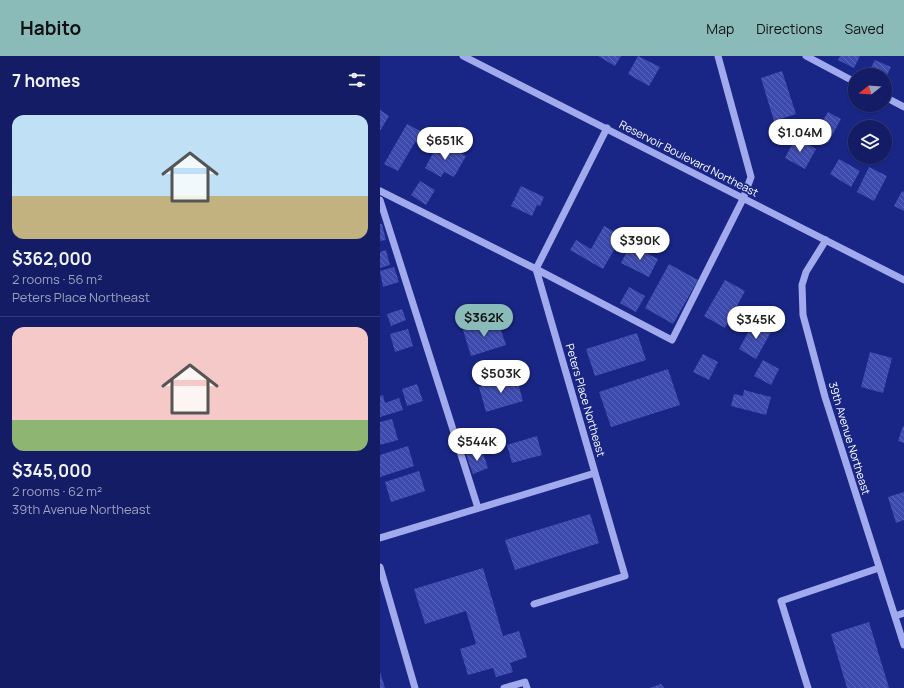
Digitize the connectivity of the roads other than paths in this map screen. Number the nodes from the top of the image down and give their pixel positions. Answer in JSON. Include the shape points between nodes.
{"nodes":[{"id":1,"x":463,"y":56,"type":"edge"},
{"id":2,"x":718,"y":56,"type":"edge"},
{"id":3,"x":806,"y":56,"type":"edge"},
{"id":4,"x":848,"y":78,"type":"edge"},
{"id":5,"x":892,"y":102,"type":"edge"},
{"id":6,"x":904,"y":108,"type":"edge"},
{"id":7,"x":607,"y":128,"type":"junction"},
{"id":8,"x":380,"y":191,"type":"edge"},
{"id":9,"x":743,"y":199,"type":"junction"},
{"id":10,"x":380,"y":200,"type":"edge"},
{"id":11,"x":826,"y":240,"type":"junction"},
{"id":12,"x":536,"y":269,"type":"junction"},
{"id":13,"x":904,"y":280,"type":"edge"},
{"id":14,"x":595,"y":473,"type":"junction"},
{"id":15,"x":478,"y":508,"type":"junction"},
{"id":16,"x":380,"y":538,"type":"edge"},
{"id":17,"x":380,"y":567,"type":"edge"},
{"id":18,"x":879,"y":568,"type":"junction"},
{"id":19,"x":534,"y":604,"type":"dead end"},
{"id":20,"x":904,"y":613,"type":"edge"},
{"id":21,"x":895,"y":616,"type":"junction"},
{"id":22,"x":904,"y":645,"type":"edge"},
{"id":23,"x":412,"y":686,"type":"edge"},
{"id":24,"x":504,"y":688,"type":"edge"},
{"id":25,"x":527,"y":688,"type":"edge"},
{"id":26,"x":808,"y":688,"type":"edge"}],
"edges":[{"from":1,"to":7,"type":"street","name":"Reservoir Boulevard Northeast"},
{"from":2,"to":9,"type":"street","via":[[751,177]]},
{"from":3,"to":4,"type":"street"},
{"from":5,"to":6,"type":"street"},
{"from":7,"to":9,"type":"street","name":"Reservoir Boulevard Northeast"},
{"from":7,"to":12,"type":"street"},
{"from":8,"to":12,"type":"street"},
{"from":9,"to":11,"type":"street","name":"Reservoir Boulevard Northeast"},
{"from":9,"to":12,"type":"street","via":[[672,340]]},
{"from":10,"to":15,"type":"street"},
{"from":11,"to":13,"type":"street","name":"Reservoir Boulevard Northeast"},
{"from":11,"to":18,"type":"street","name":"39th Avenue Northeast","via":[[806,272],[802,285],[803,315],[825,397]]},
{"from":12,"to":14,"type":"street","name":"Peters Place Northeast"},
{"from":14,"to":15,"type":"street","name":"Peters Place Northeast"},
{"from":14,"to":19,"type":"street","via":[[624,576]]},
{"from":15,"to":16,"type":"street","name":"Peters Place Northeast"},
{"from":17,"to":23,"type":"street"},
{"from":18,"to":21,"type":"street","name":"39th Avenue Northeast"},
{"from":18,"to":26,"type":"street","via":[[781,601]]},
{"from":20,"to":21,"type":"street"},
{"from":21,"to":22,"type":"street","name":"39th Avenue Northeast"},
{"from":24,"to":25,"type":"street","via":[[525,682]]}]}
